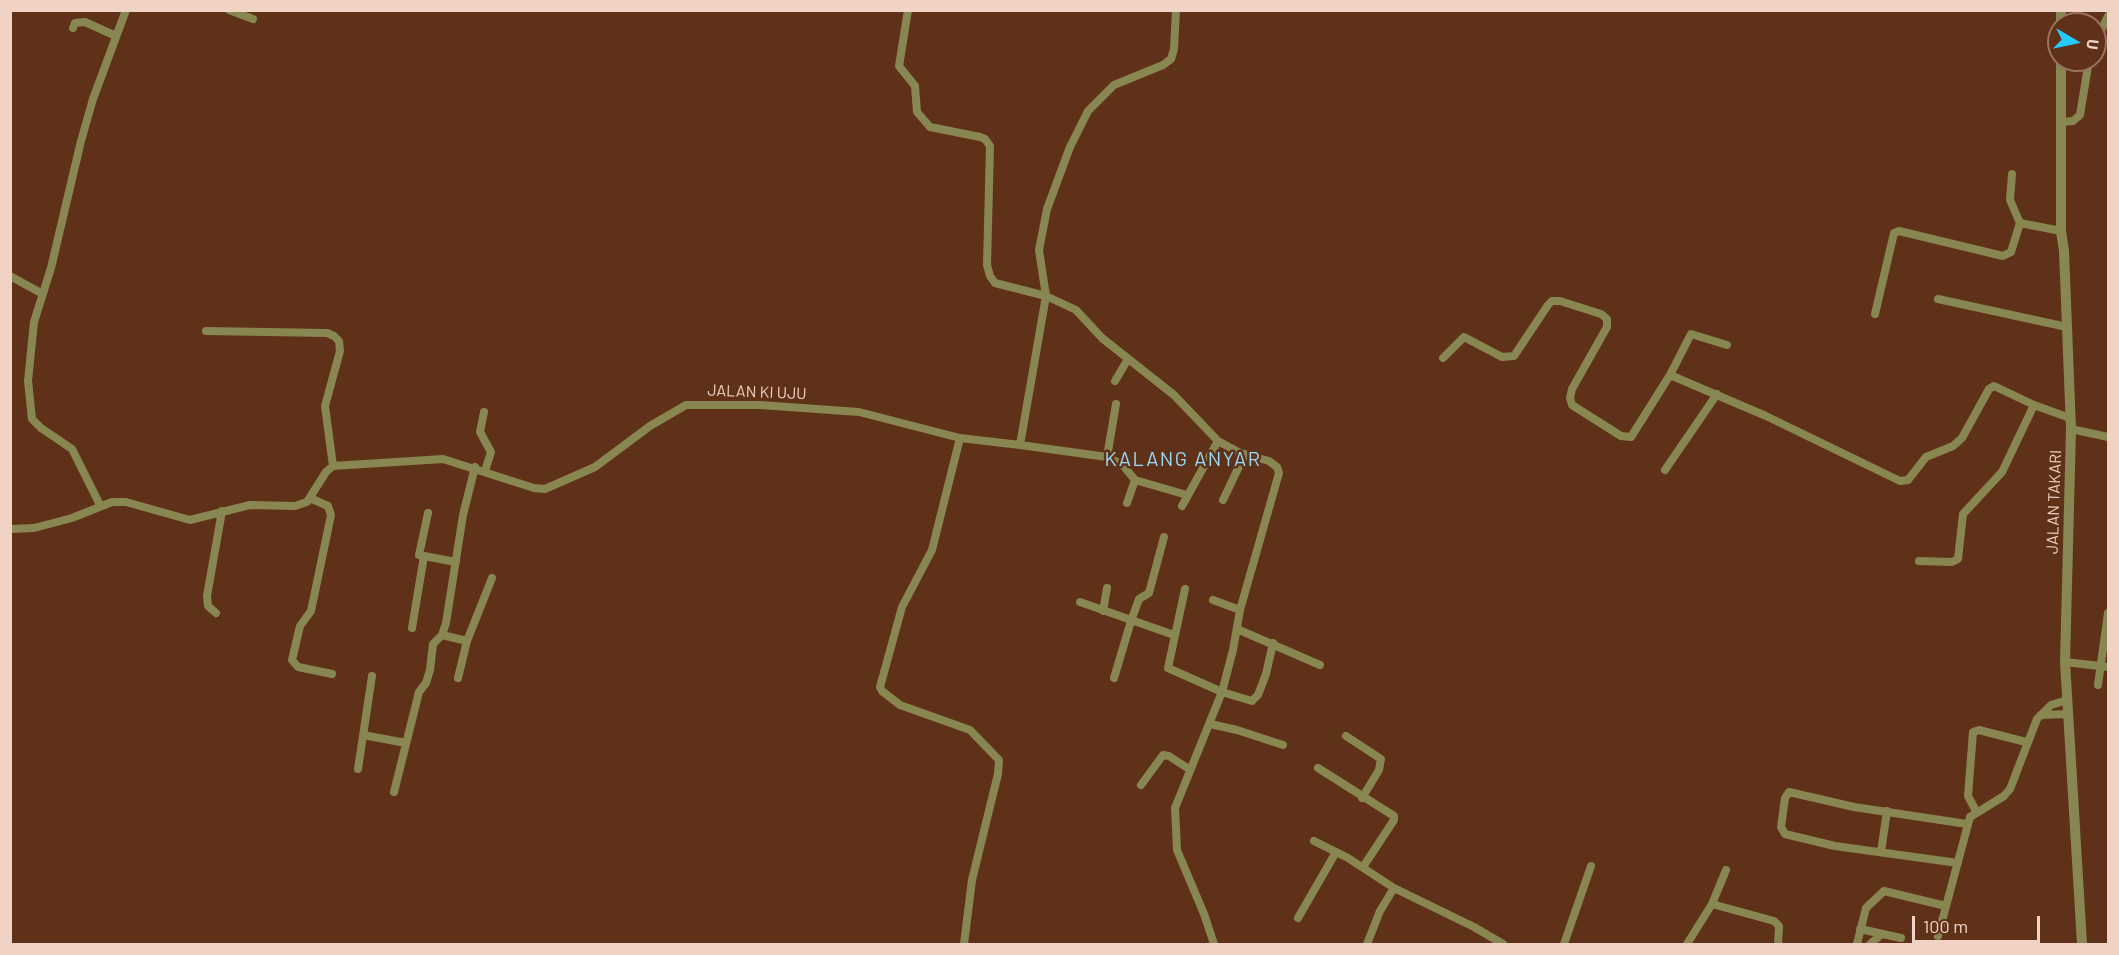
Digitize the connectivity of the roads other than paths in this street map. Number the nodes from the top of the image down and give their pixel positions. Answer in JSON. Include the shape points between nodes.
{"nodes":[{"id":1,"x":126,"y":10,"type":"edge"},
{"id":2,"x":229,"y":10,"type":"edge"},
{"id":3,"x":908,"y":10,"type":"edge"},
{"id":4,"x":1176,"y":10,"type":"edge"},
{"id":5,"x":253,"y":19,"type":"dead end"},
{"id":6,"x":73,"y":28,"type":"dead end"},
{"id":7,"x":116,"y":36,"type":"junction"},
{"id":8,"x":2061,"y":72,"type":"edge"},
{"id":9,"x":2087,"y":72,"type":"edge"},
{"id":10,"x":2062,"y":122,"type":"junction"},
{"id":11,"x":2012,"y":174,"type":"dead end"},
{"id":12,"x":2020,"y":223,"type":"junction"},
{"id":13,"x":2061,"y":231,"type":"junction"},
{"id":14,"x":10,"y":276,"type":"edge"},
{"id":15,"x":41,"y":293,"type":"junction"},
{"id":16,"x":1046,"y":296,"type":"junction"},
{"id":17,"x":1938,"y":298,"type":"dead end"},
{"id":18,"x":1875,"y":314,"type":"dead end"},
{"id":19,"x":2067,"y":327,"type":"junction"},
{"id":20,"x":206,"y":331,"type":"dead end"},
{"id":21,"x":1727,"y":345,"type":"dead end"},
{"id":22,"x":1443,"y":358,"type":"dead end"},
{"id":23,"x":1128,"y":359,"type":"junction"},
{"id":24,"x":1670,"y":375,"type":"junction"},
{"id":25,"x":1115,"y":381,"type":"dead end"},
{"id":26,"x":1717,"y":394,"type":"junction"},
{"id":27,"x":1116,"y":404,"type":"dead end"},
{"id":28,"x":2034,"y":405,"type":"junction"},
{"id":29,"x":484,"y":412,"type":"dead end"},
{"id":30,"x":2070,"y":418,"type":"junction"},
{"id":31,"x":2071,"y":429,"type":"junction"},
{"id":32,"x":2109,"y":437,"type":"edge"},
{"id":33,"x":960,"y":438,"type":"junction"},
{"id":34,"x":1218,"y":441,"type":"junction"},
{"id":35,"x":1020,"y":445,"type":"junction"},
{"id":36,"x":1245,"y":454,"type":"junction"},
{"id":37,"x":1107,"y":457,"type":"junction"},
{"id":38,"x":333,"y":466,"type":"junction"},
{"id":39,"x":475,"y":467,"type":"junction"},
{"id":40,"x":1665,"y":470,"type":"dead end"},
{"id":41,"x":485,"y":471,"type":"junction"},
{"id":42,"x":1135,"y":480,"type":"junction"},
{"id":43,"x":1187,"y":495,"type":"junction"},
{"id":44,"x":310,"y":498,"type":"junction"},
{"id":45,"x":1223,"y":500,"type":"dead end"},
{"id":46,"x":1126,"y":503,"type":"dead end"},
{"id":47,"x":100,"y":505,"type":"junction"},
{"id":48,"x":1182,"y":506,"type":"dead end"},
{"id":49,"x":222,"y":511,"type":"junction"},
{"id":50,"x":428,"y":513,"type":"dead end"},
{"id":51,"x":10,"y":529,"type":"edge"},
{"id":52,"x":1164,"y":537,"type":"dead end"},
{"id":53,"x":424,"y":556,"type":"junction"},
{"id":54,"x":1919,"y":561,"type":"dead end"},
{"id":55,"x":456,"y":562,"type":"junction"},
{"id":56,"x":492,"y":578,"type":"dead end"},
{"id":57,"x":1107,"y":588,"type":"dead end"},
{"id":58,"x":1185,"y":589,"type":"dead end"},
{"id":59,"x":1213,"y":600,"type":"dead end"},
{"id":60,"x":1080,"y":602,"type":"dead end"},
{"id":61,"x":1103,"y":610,"type":"junction"},
{"id":62,"x":1240,"y":610,"type":"junction"},
{"id":63,"x":216,"y":613,"type":"dead end"},
{"id":64,"x":2109,"y":613,"type":"edge"},
{"id":65,"x":1131,"y":621,"type":"junction"},
{"id":66,"x":412,"y":628,"type":"dead end"},
{"id":67,"x":1237,"y":629,"type":"junction"},
{"id":68,"x":442,"y":635,"type":"junction"},
{"id":69,"x":1174,"y":635,"type":"junction"},
{"id":70,"x":467,"y":641,"type":"junction"},
{"id":71,"x":1273,"y":643,"type":"junction"},
{"id":72,"x":2065,"y":662,"type":"junction"},
{"id":73,"x":1320,"y":665,"type":"dead end"},
{"id":74,"x":2099,"y":666,"type":"junction"},
{"id":75,"x":2109,"y":667,"type":"edge"},
{"id":76,"x":332,"y":674,"type":"dead end"},
{"id":77,"x":372,"y":676,"type":"dead end"},
{"id":78,"x":458,"y":678,"type":"dead end"},
{"id":79,"x":1114,"y":678,"type":"dead end"},
{"id":80,"x":2098,"y":685,"type":"dead end"},
{"id":81,"x":1222,"y":692,"type":"junction"},
{"id":82,"x":2067,"y":700,"type":"junction"},
{"id":83,"x":2068,"y":714,"type":"junction"},
{"id":84,"x":2041,"y":715,"type":"junction"},
{"id":85,"x":1210,"y":724,"type":"junction"},
{"id":86,"x":363,"y":735,"type":"junction"},
{"id":87,"x":1346,"y":736,"type":"dead end"},
{"id":88,"x":2026,"y":742,"type":"junction"},
{"id":89,"x":406,"y":743,"type":"junction"},
{"id":90,"x":1283,"y":745,"type":"dead end"},
{"id":91,"x":1318,"y":768,"type":"dead end"},
{"id":92,"x":358,"y":769,"type":"dead end"},
{"id":93,"x":1189,"y":769,"type":"junction"},
{"id":94,"x":1141,"y":785,"type":"dead end"},
{"id":95,"x":394,"y":792,"type":"dead end"},
{"id":96,"x":1362,"y":798,"type":"junction"},
{"id":97,"x":1976,"y":811,"type":"junction"},
{"id":98,"x":1887,"y":812,"type":"junction"},
{"id":99,"x":1967,"y":825,"type":"junction"},
{"id":100,"x":1314,"y":841,"type":"dead end"},
{"id":101,"x":1336,"y":852,"type":"junction"},
{"id":102,"x":1881,"y":852,"type":"junction"},
{"id":103,"x":1958,"y":863,"type":"junction"},
{"id":104,"x":1591,"y":866,"type":"dead end"},
{"id":105,"x":1363,"y":867,"type":"junction"},
{"id":106,"x":1726,"y":870,"type":"dead end"},
{"id":107,"x":1394,"y":888,"type":"junction"},
{"id":108,"x":1712,"y":904,"type":"junction"},
{"id":109,"x":1946,"y":906,"type":"junction"},
{"id":110,"x":1298,"y":918,"type":"dead end"},
{"id":111,"x":1860,"y":929,"type":"junction"},
{"id":112,"x":1882,"y":934,"type":"junction"},
{"id":113,"x":1938,"y":936,"type":"dead end"},
{"id":114,"x":1901,"y":938,"type":"dead end"},
{"id":115,"x":964,"y":945,"type":"edge"},
{"id":116,"x":1214,"y":945,"type":"edge"},
{"id":117,"x":1367,"y":945,"type":"edge"},
{"id":118,"x":1503,"y":945,"type":"edge"},
{"id":119,"x":1564,"y":945,"type":"edge"},
{"id":120,"x":1687,"y":945,"type":"edge"},
{"id":121,"x":1778,"y":945,"type":"edge"},
{"id":122,"x":1857,"y":945,"type":"edge"},
{"id":123,"x":1870,"y":945,"type":"edge"},
{"id":124,"x":2082,"y":945,"type":"edge"}],
"edges":[{"from":1,"to":7,"type":"street"},
{"from":2,"to":5,"type":"street"},
{"from":3,"to":16,"type":"street","via":[[899,66],[915,86],[917,112],[930,127],[980,137],[990,146],[990,276],[995,283]]},
{"from":4,"to":16,"type":"street","via":[[1171,59],[1128,77],[1104,93],[1088,111],[1070,147],[1040,233]]},
{"from":6,"to":7,"type":"street","via":[[75,23],[85,22]]},
{"from":7,"to":15,"type":"street","via":[[93,99],[54,259]]},
{"from":8,"to":10,"type":"street","name":"JALAN TAKARI"},
{"from":9,"to":10,"type":"street","via":[[2080,115],[2073,121]]},
{"from":10,"to":13,"type":"street","name":"JALAN TAKARI"},
{"from":11,"to":12,"type":"street","via":[[2010,200]]},
{"from":12,"to":13,"type":"street"},
{"from":12,"to":18,"type":"street","via":[[2011,252],[2003,255],[1894,233]]},
{"from":13,"to":19,"type":"street","name":"JALAN TAKARI"},
{"from":14,"to":15,"type":"street"},
{"from":15,"to":47,"type":"street","via":[[28,381],[32,419],[72,449]]},
{"from":16,"to":23,"type":"street","via":[[1076,310]]},
{"from":16,"to":35,"type":"street"},
{"from":17,"to":19,"type":"street"},
{"from":19,"to":30,"type":"street","name":"JALAN TAKARI"},
{"from":20,"to":38,"type":"street","via":[[327,333],[339,341],[340,351],[325,406]]},
{"from":21,"to":24,"type":"street","via":[[1691,334]]},
{"from":22,"to":24,"type":"street","via":[[1464,337],[1502,357],[1514,356],[1552,301],[1602,314],[1607,327],[1570,398],[1572,405],[1626,439]]},
{"from":23,"to":25,"type":"street"},
{"from":23,"to":34,"type":"street","via":[[1174,395]]},
{"from":24,"to":26,"type":"street"},
{"from":26,"to":28,"type":"street","via":[[1900,481],[1908,480],[1926,458],[1962,438],[1994,386]]},
{"from":26,"to":40,"type":"street"},
{"from":27,"to":37,"type":"street"},
{"from":28,"to":30,"type":"street"},
{"from":28,"to":54,"type":"street","via":[[2002,472],[1962,514],[1958,559]]},
{"from":29,"to":41,"type":"street","via":[[480,432],[491,452]]},
{"from":30,"to":31,"type":"street","name":"JALAN TAKARI"},
{"from":31,"to":32,"type":"street"},
{"from":31,"to":72,"type":"street","name":"JALAN TAKARI"},
{"from":33,"to":35,"type":"street","name":"JALAN KI UJU"},
{"from":33,"to":41,"type":"street","name":"JALAN KI UJU","via":[[859,412],[686,405],[596,467],[544,489]]},
{"from":33,"to":115,"type":"street","via":[[932,550],[902,607],[880,687],[900,705],[970,730],[999,759],[971,888]]},
{"from":34,"to":36,"type":"street"},
{"from":34,"to":43,"type":"street"},
{"from":35,"to":37,"type":"street","name":"JALAN KI UJU"},
{"from":36,"to":45,"type":"street"},
{"from":36,"to":62,"type":"street","via":[[1269,461],[1278,467],[1279,473]]},
{"from":37,"to":42,"type":"street","via":[[1122,464]]},
{"from":38,"to":39,"type":"street","name":"JALAN KI UJU","via":[[443,459]]},
{"from":38,"to":44,"type":"street"},
{"from":39,"to":41,"type":"street","name":"JALAN KI UJU"},
{"from":39,"to":55,"type":"street"},
{"from":42,"to":43,"type":"street"},
{"from":42,"to":46,"type":"street"},
{"from":43,"to":48,"type":"street"},
{"from":44,"to":49,"type":"street","via":[[295,506],[263,503]]},
{"from":44,"to":76,"type":"street","via":[[328,506],[331,515],[310,610],[300,626],[292,660],[298,667]]},
{"from":47,"to":49,"type":"street","via":[[126,502],[190,520]]},
{"from":47,"to":51,"type":"street","via":[[72,518],[34,528]]},
{"from":49,"to":63,"type":"street","via":[[207,596],[208,606]]},
{"from":50,"to":53,"type":"street","via":[[419,555]]},
{"from":52,"to":65,"type":"street","via":[[1149,593],[1140,599]]},
{"from":53,"to":55,"type":"street"},
{"from":53,"to":66,"type":"street"},
{"from":55,"to":68,"type":"street"},
{"from":56,"to":70,"type":"street"},
{"from":57,"to":61,"type":"street"},
{"from":58,"to":69,"type":"street"},
{"from":59,"to":62,"type":"street"},
{"from":60,"to":61,"type":"street"},
{"from":61,"to":65,"type":"street"},
{"from":62,"to":67,"type":"street"},
{"from":64,"to":74,"type":"street"},
{"from":65,"to":69,"type":"street"},
{"from":65,"to":79,"type":"street"},
{"from":67,"to":71,"type":"street"},
{"from":67,"to":81,"type":"street"},
{"from":68,"to":70,"type":"street"},
{"from":68,"to":89,"type":"street","via":[[433,644],[430,670],[419,692]]},
{"from":69,"to":81,"type":"street","via":[[1168,668]]},
{"from":70,"to":78,"type":"street"},
{"from":71,"to":73,"type":"street"},
{"from":71,"to":81,"type":"street","via":[[1266,674],[1254,700],[1241,700]]},
{"from":72,"to":74,"type":"street"},
{"from":72,"to":82,"type":"street","name":"JALAN TAKARI"},
{"from":74,"to":75,"type":"street"},
{"from":74,"to":80,"type":"street"},
{"from":77,"to":86,"type":"street"},
{"from":81,"to":85,"type":"street"},
{"from":82,"to":83,"type":"street","name":"JALAN TAKARI"},
{"from":82,"to":84,"type":"street","via":[[2051,705]]},
{"from":83,"to":84,"type":"street"},
{"from":83,"to":124,"type":"street","name":"JALAN TAKARI"},
{"from":84,"to":88,"type":"street"},
{"from":85,"to":90,"type":"street"},
{"from":85,"to":93,"type":"street"},
{"from":86,"to":89,"type":"street"},
{"from":86,"to":92,"type":"street"},
{"from":87,"to":96,"type":"street","via":[[1381,759],[1379,770]]},
{"from":88,"to":97,"type":"street","via":[[2010,789]]},
{"from":88,"to":97,"type":"street","via":[[1979,730],[1973,732],[1968,796]]},
{"from":89,"to":95,"type":"street"},
{"from":91,"to":96,"type":"street"},
{"from":93,"to":94,"type":"street","via":[[1163,755]]},
{"from":93,"to":116,"type":"street","via":[[1175,808],[1177,850]]},
{"from":96,"to":105,"type":"street","via":[[1395,818]]},
{"from":97,"to":99,"type":"street"},
{"from":98,"to":99,"type":"street"},
{"from":98,"to":102,"type":"street"},
{"from":98,"to":102,"type":"street","via":[[1789,792],[1785,798],[1781,827],[1785,834]]},
{"from":99,"to":103,"type":"street"},
{"from":100,"to":101,"type":"street"},
{"from":101,"to":105,"type":"street"},
{"from":101,"to":110,"type":"street"},
{"from":102,"to":103,"type":"street"},
{"from":103,"to":109,"type":"street"},
{"from":104,"to":119,"type":"street"},
{"from":105,"to":107,"type":"street"},
{"from":106,"to":108,"type":"street"},
{"from":107,"to":117,"type":"street"},
{"from":107,"to":118,"type":"street"},
{"from":108,"to":120,"type":"street"},
{"from":108,"to":121,"type":"street","via":[[1774,921],[1779,926]]},
{"from":109,"to":111,"type":"street","via":[[1884,891],[1866,908]]},
{"from":109,"to":113,"type":"street"},
{"from":111,"to":112,"type":"street"},
{"from":111,"to":122,"type":"street"},
{"from":112,"to":114,"type":"street"},
{"from":112,"to":123,"type":"street"}]}
